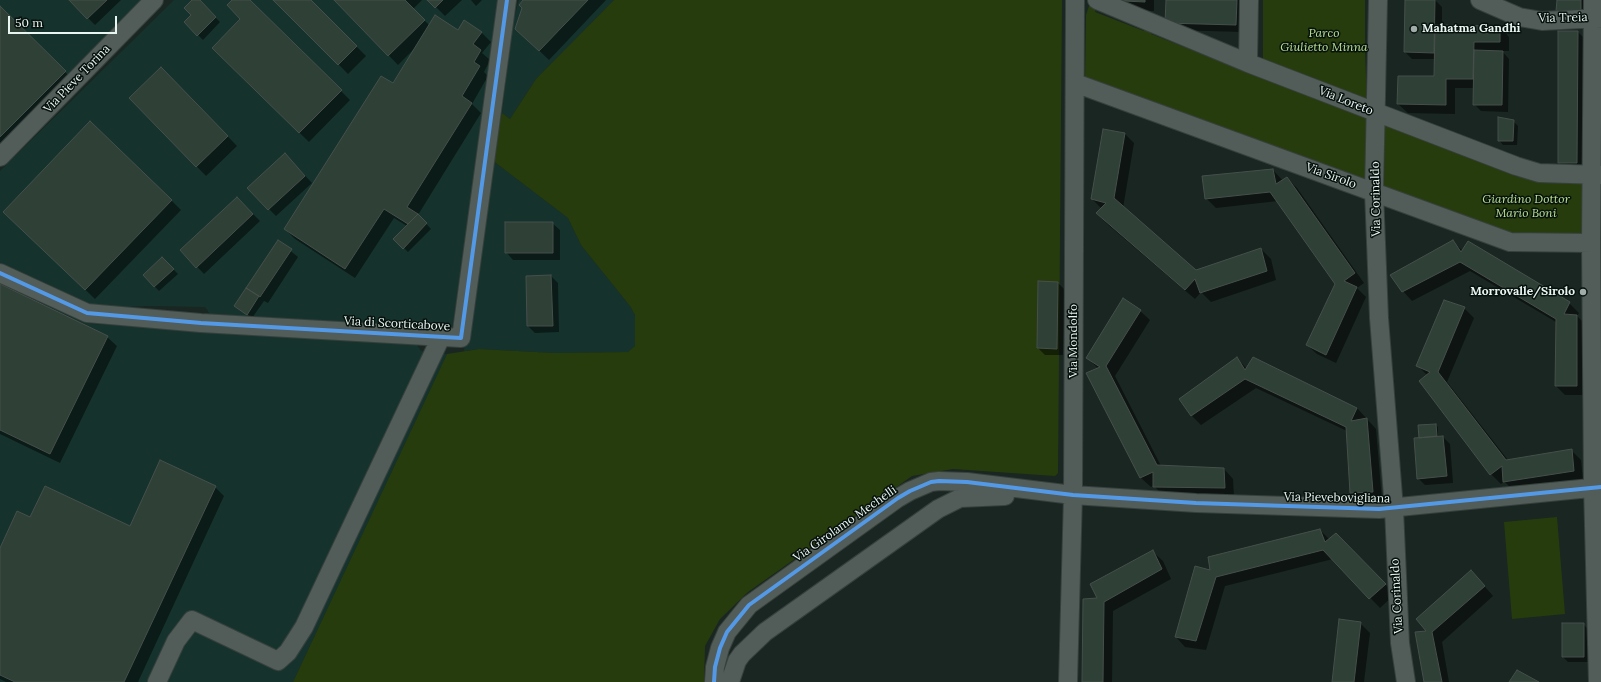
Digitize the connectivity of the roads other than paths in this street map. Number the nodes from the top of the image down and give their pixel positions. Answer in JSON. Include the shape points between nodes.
{"nodes":[{"id":1,"x":154,"y":0,"type":"edge"},
{"id":2,"x":507,"y":0,"type":"edge"},
{"id":3,"x":1075,"y":0,"type":"edge"},
{"id":4,"x":1097,"y":0,"type":"edge"},
{"id":5,"x":1249,"y":0,"type":"edge"},
{"id":6,"x":1378,"y":0,"type":"edge"},
{"id":7,"x":1480,"y":0,"type":"edge"},
{"id":8,"x":1593,"y":0,"type":"edge"},
{"id":9,"x":1597,"y":18,"type":"edge"},
{"id":10,"x":1248,"y":63,"type":"junction"},
{"id":11,"x":1075,"y":83,"type":"junction"},
{"id":12,"x":1376,"y":113,"type":"junction"},
{"id":13,"x":0,"y":158,"type":"edge"},
{"id":14,"x":1596,"y":175,"type":"edge"},
{"id":15,"x":1374,"y":192,"type":"junction"},
{"id":16,"x":1591,"y":243,"type":"junction"},
{"id":17,"x":0,"y":272,"type":"edge"},
{"id":18,"x":441,"y":337,"type":"junction"},
{"id":19,"x":1597,"y":487,"type":"edge"},
{"id":20,"x":1073,"y":495,"type":"junction"},
{"id":21,"x":1394,"y":509,"type":"junction"},
{"id":22,"x":157,"y":682,"type":"edge"},
{"id":23,"x":714,"y":682,"type":"edge"},
{"id":24,"x":730,"y":682,"type":"edge"},
{"id":25,"x":1068,"y":682,"type":"edge"},
{"id":26,"x":1406,"y":682,"type":"edge"},
{"id":27,"x":1598,"y":682,"type":"edge"}],
"edges":[{"from":1,"to":13,"type":"street","name":"Via Pieve Torina"},
{"from":2,"to":18,"type":"street","name":"Via di Scorticabove","via":[[461,338]]},
{"from":3,"to":11,"type":"street","name":"Via Mondolfo"},
{"from":4,"to":10,"type":"street","name":"Via Loreto"},
{"from":5,"to":10,"type":"street"},
{"from":6,"to":12,"type":"street","name":"Via Corinaldo"},
{"from":7,"to":9,"type":"street","name":"Via Treia","via":[[1519,17],[1542,21]]},
{"from":8,"to":9,"type":"street"},
{"from":9,"to":14,"type":"street"},
{"from":10,"to":12,"type":"street","name":"Via Loreto"},
{"from":11,"to":15,"type":"street","name":"Via Sirolo"},
{"from":11,"to":20,"type":"street","name":"Via Mondolfo"},
{"from":12,"to":14,"type":"street","name":"Via Loreto","via":[[1539,173]]},
{"from":12,"to":15,"type":"street","name":"Via Corinaldo"},
{"from":14,"to":16,"type":"street"},
{"from":15,"to":16,"type":"street","name":"Via Sirolo","via":[[1510,242]]},
{"from":15,"to":21,"type":"street","name":"Via Corinaldo","via":[[1379,318]]},
{"from":16,"to":19,"type":"street"},
{"from":17,"to":18,"type":"street","name":"Via di Scorticabove","via":[[87,313]]},
{"from":18,"to":22,"type":"street","via":[[304,627],[288,652],[278,661],[192,620],[176,641]]},
{"from":19,"to":21,"type":"street","name":"Via Pievebovigliana"},
{"from":19,"to":27,"type":"street"},
{"from":20,"to":21,"type":"street","name":"Via Pievebovigliana","via":[[1196,503]]},
{"from":20,"to":23,"type":"street","name":"Via Girolamo Mechelli","via":[[939,481],[910,491],[741,612],[727,632],[720,648]]},
{"from":20,"to":24,"type":"street","via":[[968,497],[948,503],[770,628],[742,654]]},
{"from":20,"to":25,"type":"street","name":"Via Mondolfo"},
{"from":21,"to":26,"type":"street","name":"Via Corinaldo","via":[[1400,643]]}]}
